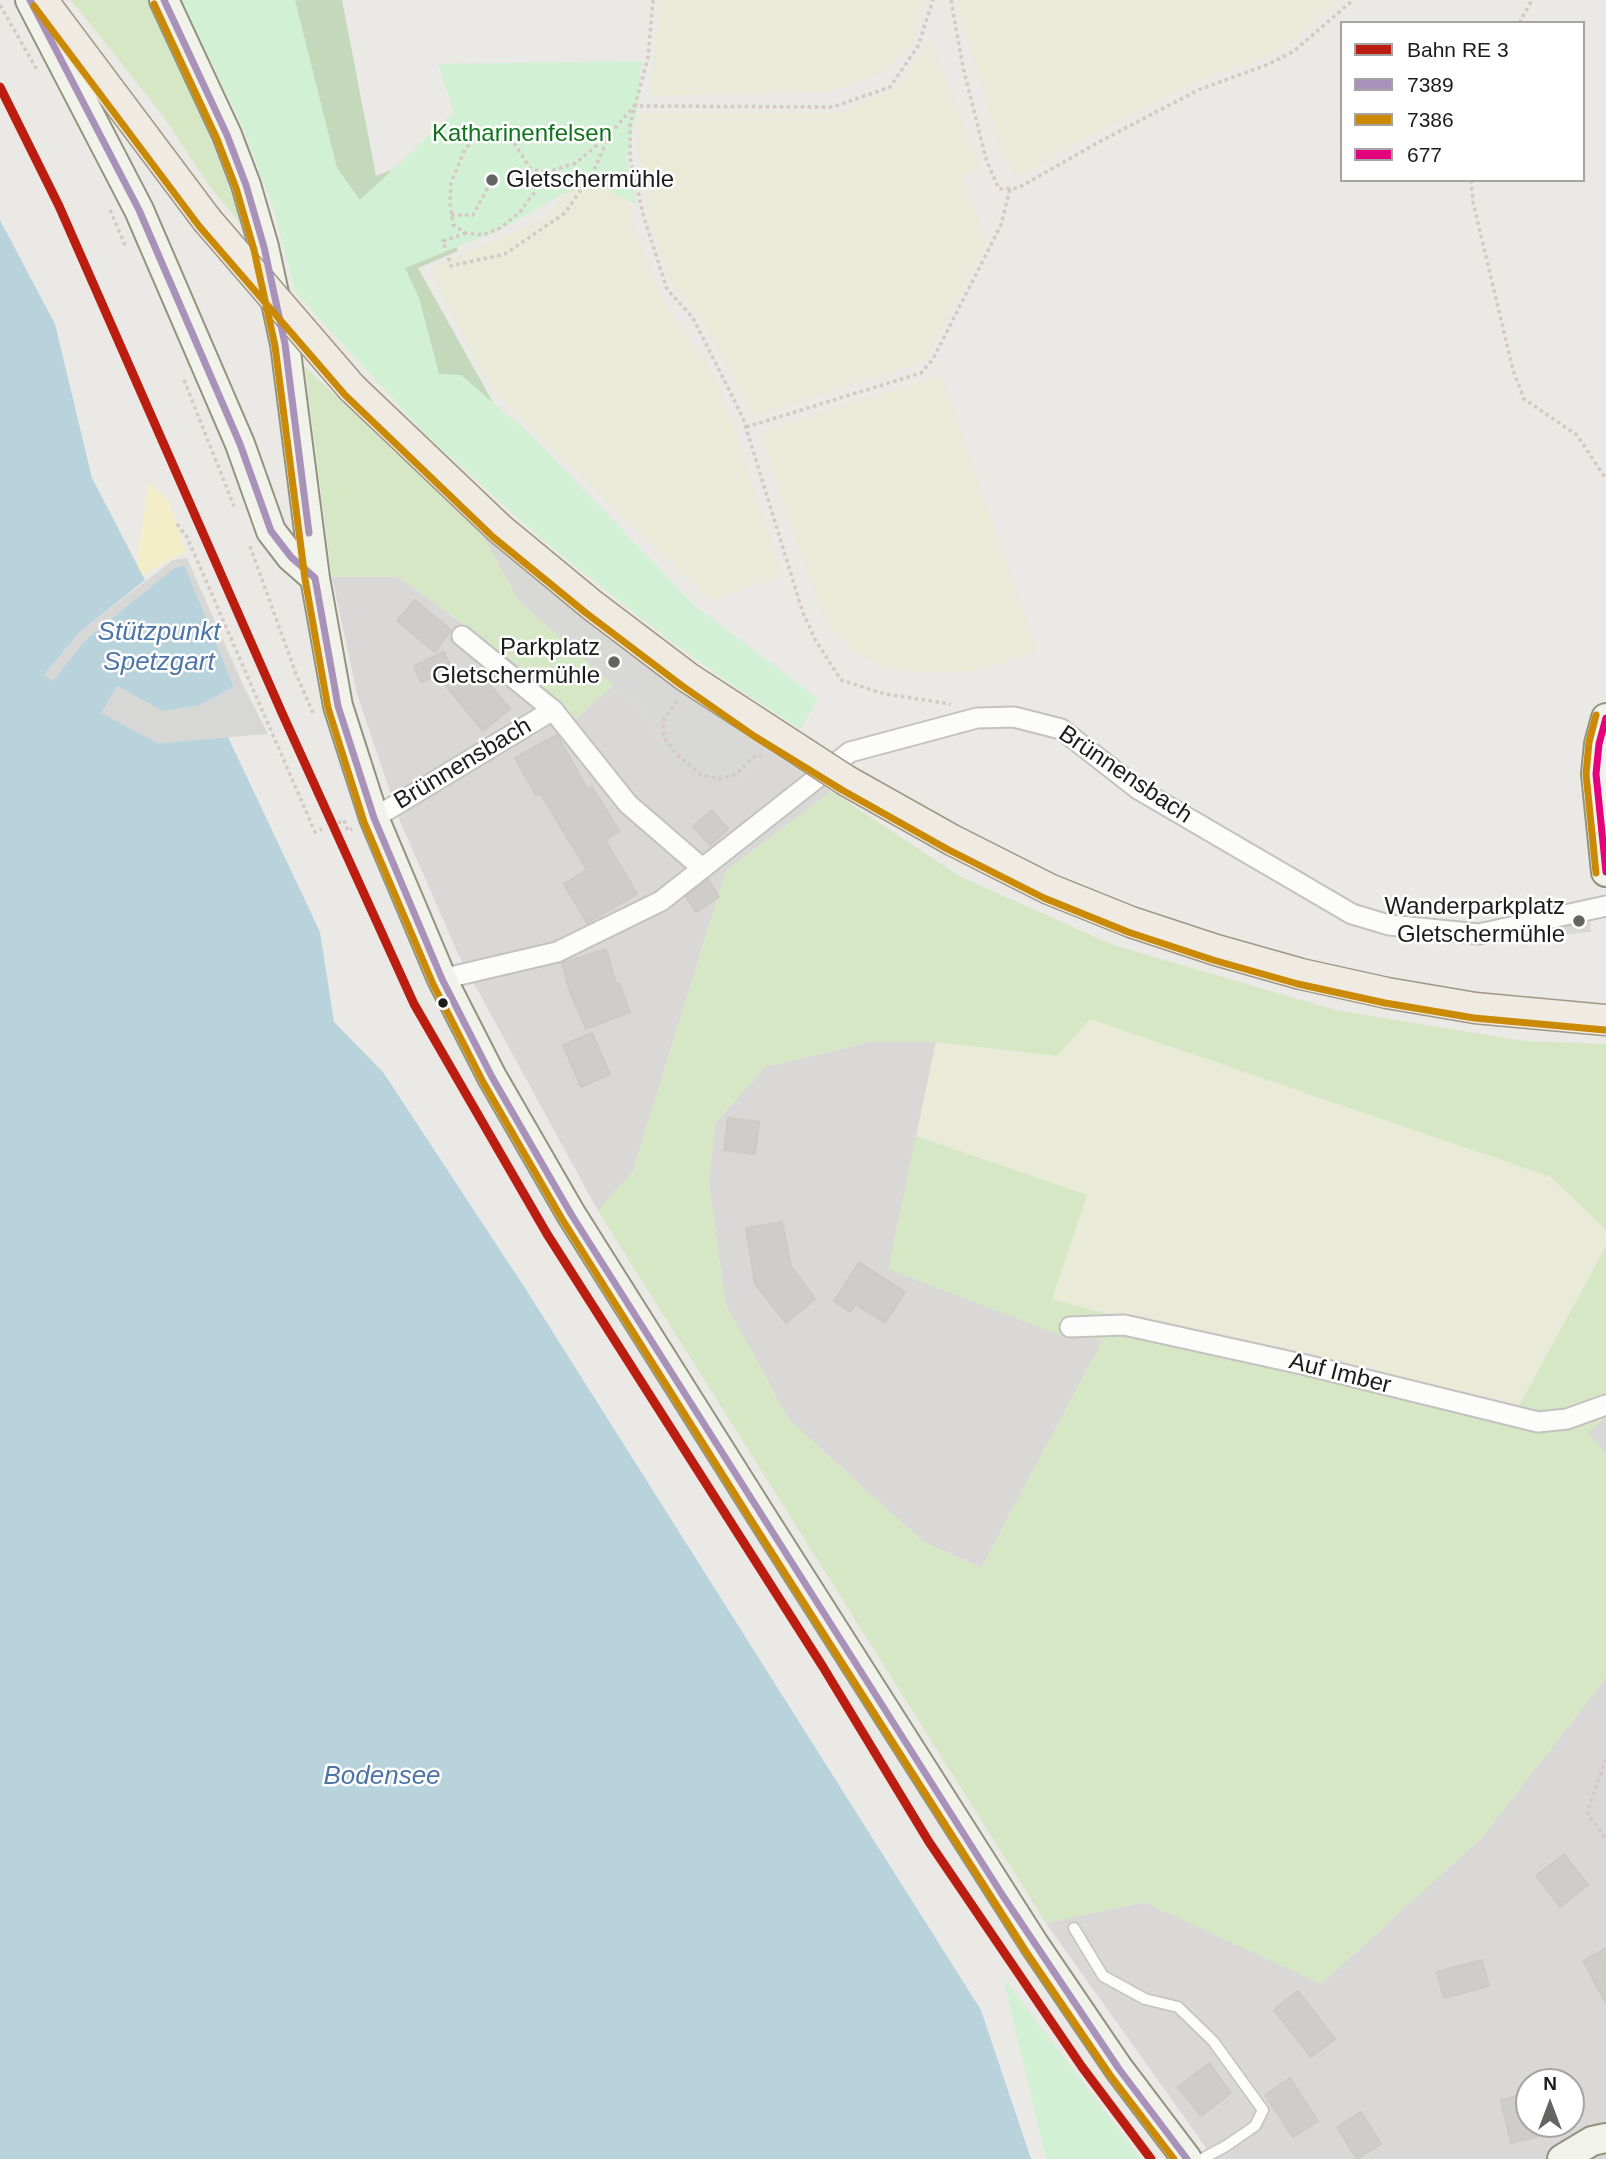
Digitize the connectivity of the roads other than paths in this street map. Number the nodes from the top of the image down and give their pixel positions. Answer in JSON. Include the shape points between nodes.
{"nodes":[{"id":1,"x":164,"y":0,"type":"edge"},
{"id":2,"x":43,"y":3,"type":"edge"},
{"id":3,"x":315,"y":578,"type":"junction"},
{"id":4,"x":462,"y":636,"type":"dead end"},
{"id":5,"x":553,"y":710,"type":"junction"},
{"id":6,"x":1606,"y":718,"type":"edge"},
{"id":7,"x":365,"y":822,"type":"junction"},
{"id":8,"x":702,"y":868,"type":"junction"},
{"id":9,"x":1606,"y":872,"type":"edge"},
{"id":10,"x":1606,"y":906,"type":"edge"},
{"id":11,"x":442,"y":979,"type":"junction"},
{"id":12,"x":1606,"y":1020,"type":"edge"},
{"id":13,"x":1070,"y":1327,"type":"dead end"},
{"id":14,"x":1606,"y":1405,"type":"edge"},
{"id":15,"x":1074,"y":1928,"type":"dead end"},
{"id":16,"x":1606,"y":2138,"type":"edge"},
{"id":17,"x":1187,"y":2159,"type":"edge"},
{"id":18,"x":1202,"y":2159,"type":"edge"},
{"id":19,"x":1562,"y":2159,"type":"edge"}],
"edges":[{"from":1,"to":3,"type":"street","via":[[227,135],[264,247],[285,344]]},
{"from":2,"to":3,"type":"street","via":[[139,210],[240,444],[271,531]]},
{"from":2,"to":12,"type":"main road","bridge":true,"via":[[207,220],[352,388],[500,529],[687,677],[847,780],[952,840],[1049,889],[1131,922],[1301,974],[1387,993],[1475,1008]]},
{"from":3,"to":7,"type":"street"},
{"from":4,"to":5,"type":"street","name":"Brünnensbach"},
{"from":5,"to":7,"type":"street","name":"Brünnensbach"},
{"from":5,"to":8,"type":"street","name":"Brünnensbach","via":[[628,804]]},
{"from":6,"to":9,"type":"street","via":[[1596,774]]},
{"from":7,"to":11,"type":"street"},
{"from":8,"to":10,"type":"street","name":"Brünnensbach","via":[[849,752],[977,718],[1014,717],[1061,729],[1138,789],[1352,914],[1389,925],[1479,934]]},
{"from":8,"to":11,"type":"street","name":"Brünnensbach","via":[[661,901],[557,951]]},
{"from":11,"to":17,"type":"street","via":[[571,1214],[1003,1896],[1119,2069]]},
{"from":13,"to":14,"type":"street","name":"Auf Imber","via":[[1124,1325],[1538,1422],[1567,1419]]},
{"from":15,"to":18,"type":"lane","via":[[1103,1976],[1145,1999],[1178,2007],[1213,2041],[1263,2110],[1255,2126]]},
{"from":16,"to":19,"type":"street"}]}
